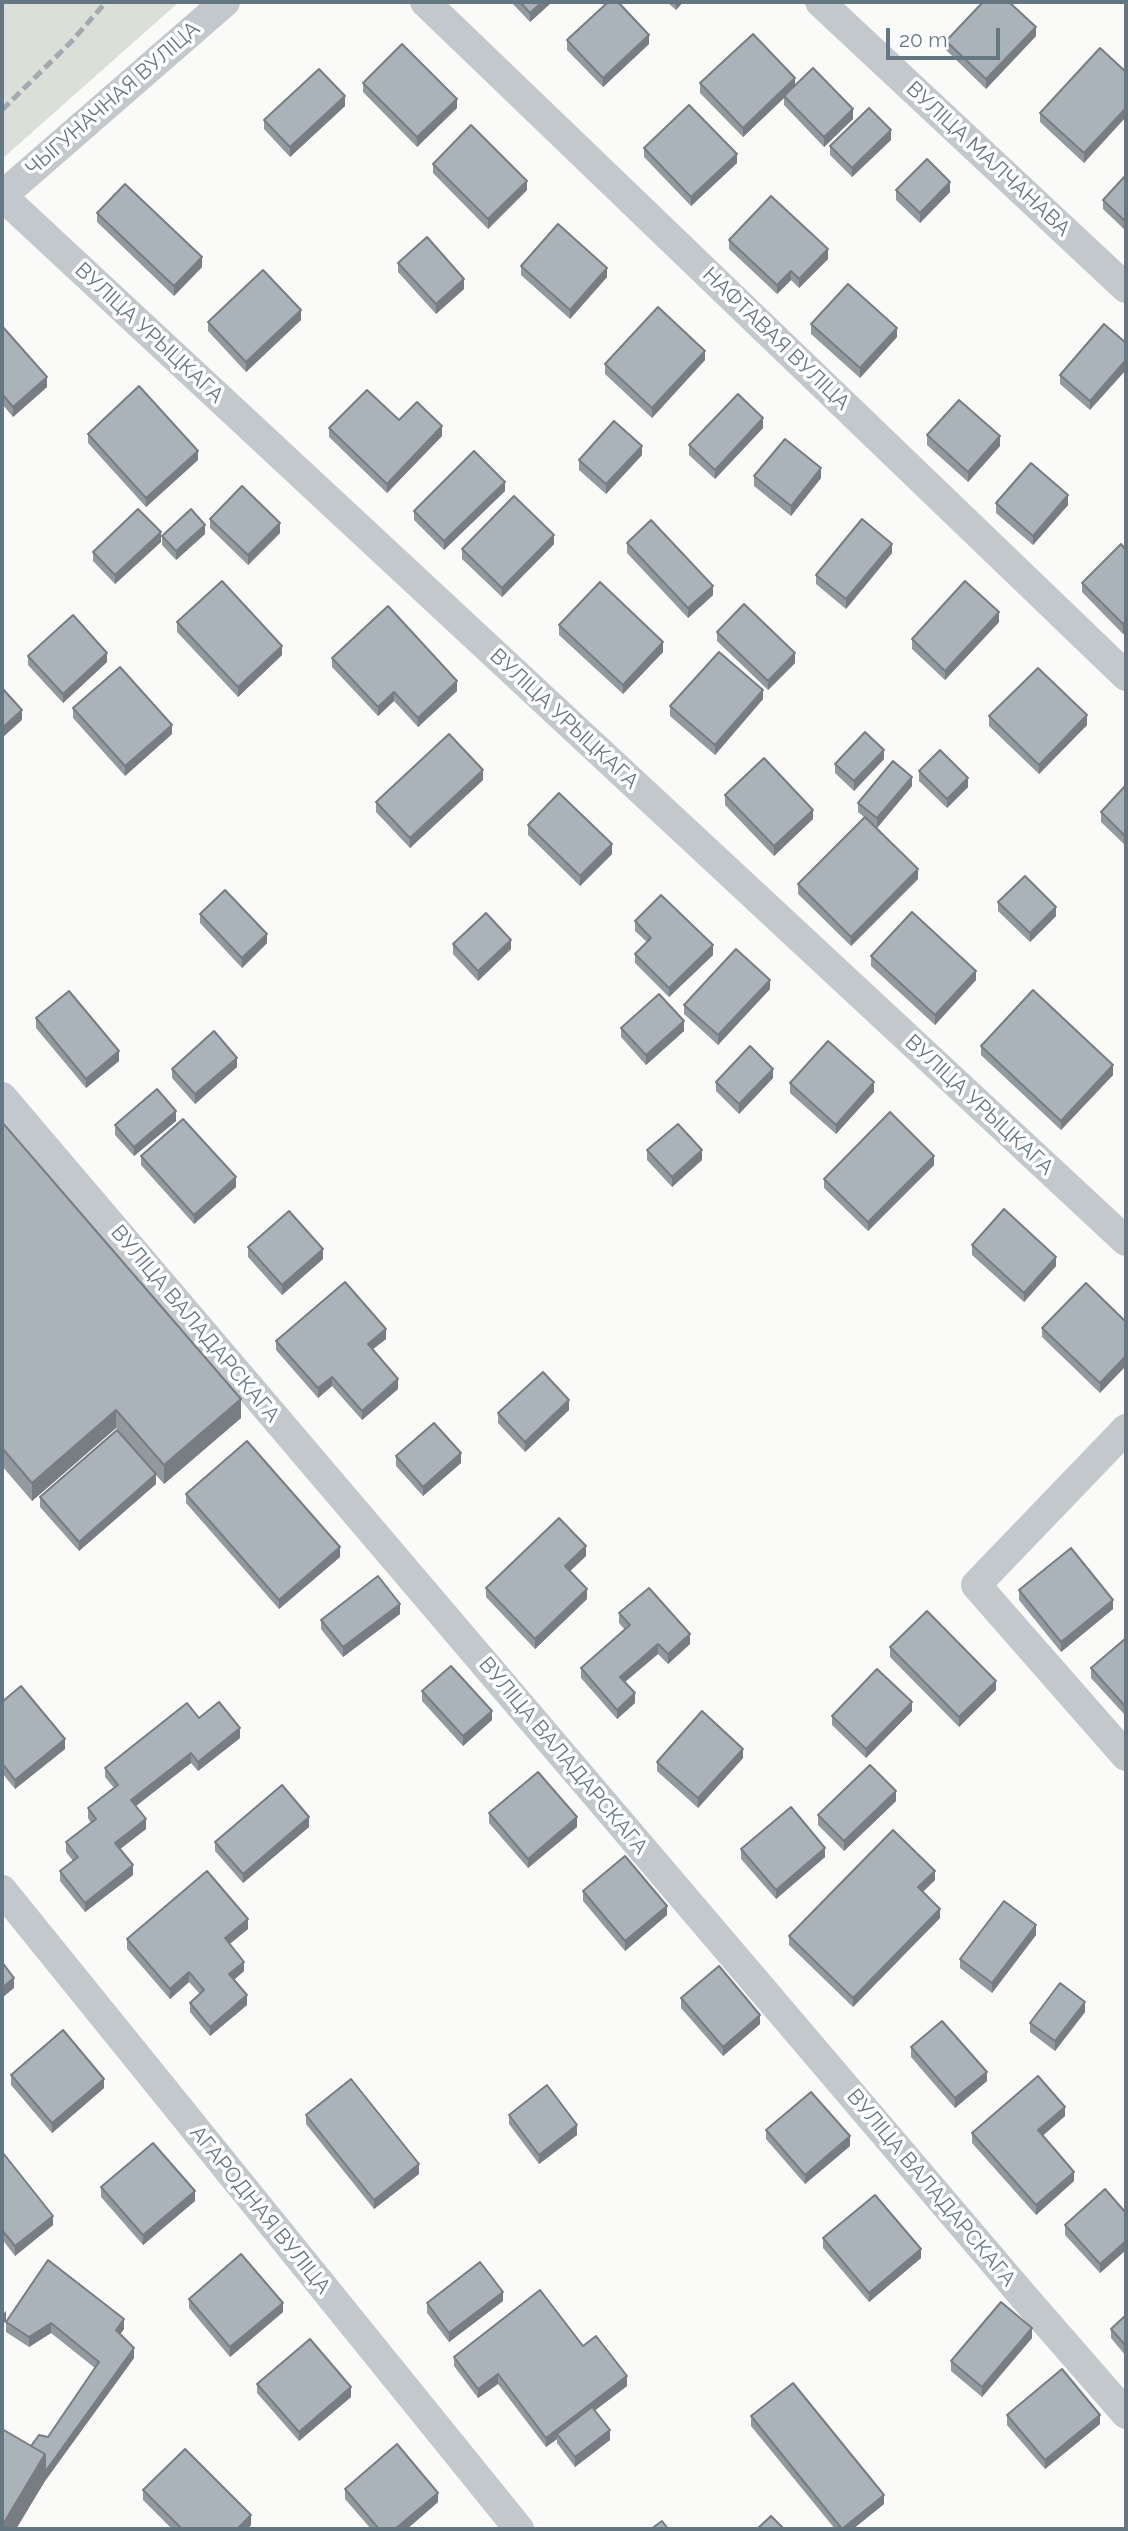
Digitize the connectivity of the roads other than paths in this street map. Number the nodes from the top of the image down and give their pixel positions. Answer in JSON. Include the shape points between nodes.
{"nodes":[{"id":1,"x":225,"y":2,"type":"edge"},
{"id":2,"x":425,"y":2,"type":"edge"},
{"id":3,"x":820,"y":2,"type":"edge"},
{"id":4,"x":2,"y":196,"type":"edge"},
{"id":5,"x":1126,"y":289,"type":"edge"},
{"id":6,"x":1126,"y":676,"type":"edge"},
{"id":7,"x":2,"y":1097,"type":"edge"},
{"id":8,"x":1126,"y":1241,"type":"edge"},
{"id":9,"x":1126,"y":1429,"type":"edge"},
{"id":10,"x":1126,"y":1756,"type":"edge"},
{"id":11,"x":2,"y":1890,"type":"edge"},
{"id":12,"x":1126,"y":2414,"type":"edge"},
{"id":13,"x":519,"y":2529,"type":"edge"}],
"edges":[{"from":1,"to":4,"type":"street","name":"ЧЫГУНАЧНАЯ ВУЛІЦА"},
{"from":2,"to":6,"type":"street","name":"НАФТАВАЯ ВУЛІЦА"},
{"from":3,"to":5,"type":"street","name":"ВУЛІЦА МАЛЧАНАВА"},
{"from":4,"to":8,"type":"street","name":"ВУЛІЦА УРЫЦКАГА"},
{"from":7,"to":12,"type":"street","name":"ВУЛІЦА ВАЛАДАРСКАГА"},
{"from":9,"to":10,"type":"street","via":[[976,1586]]},
{"from":11,"to":13,"type":"street","name":"АГАРОДНАЯ ВУЛІЦА"}]}
